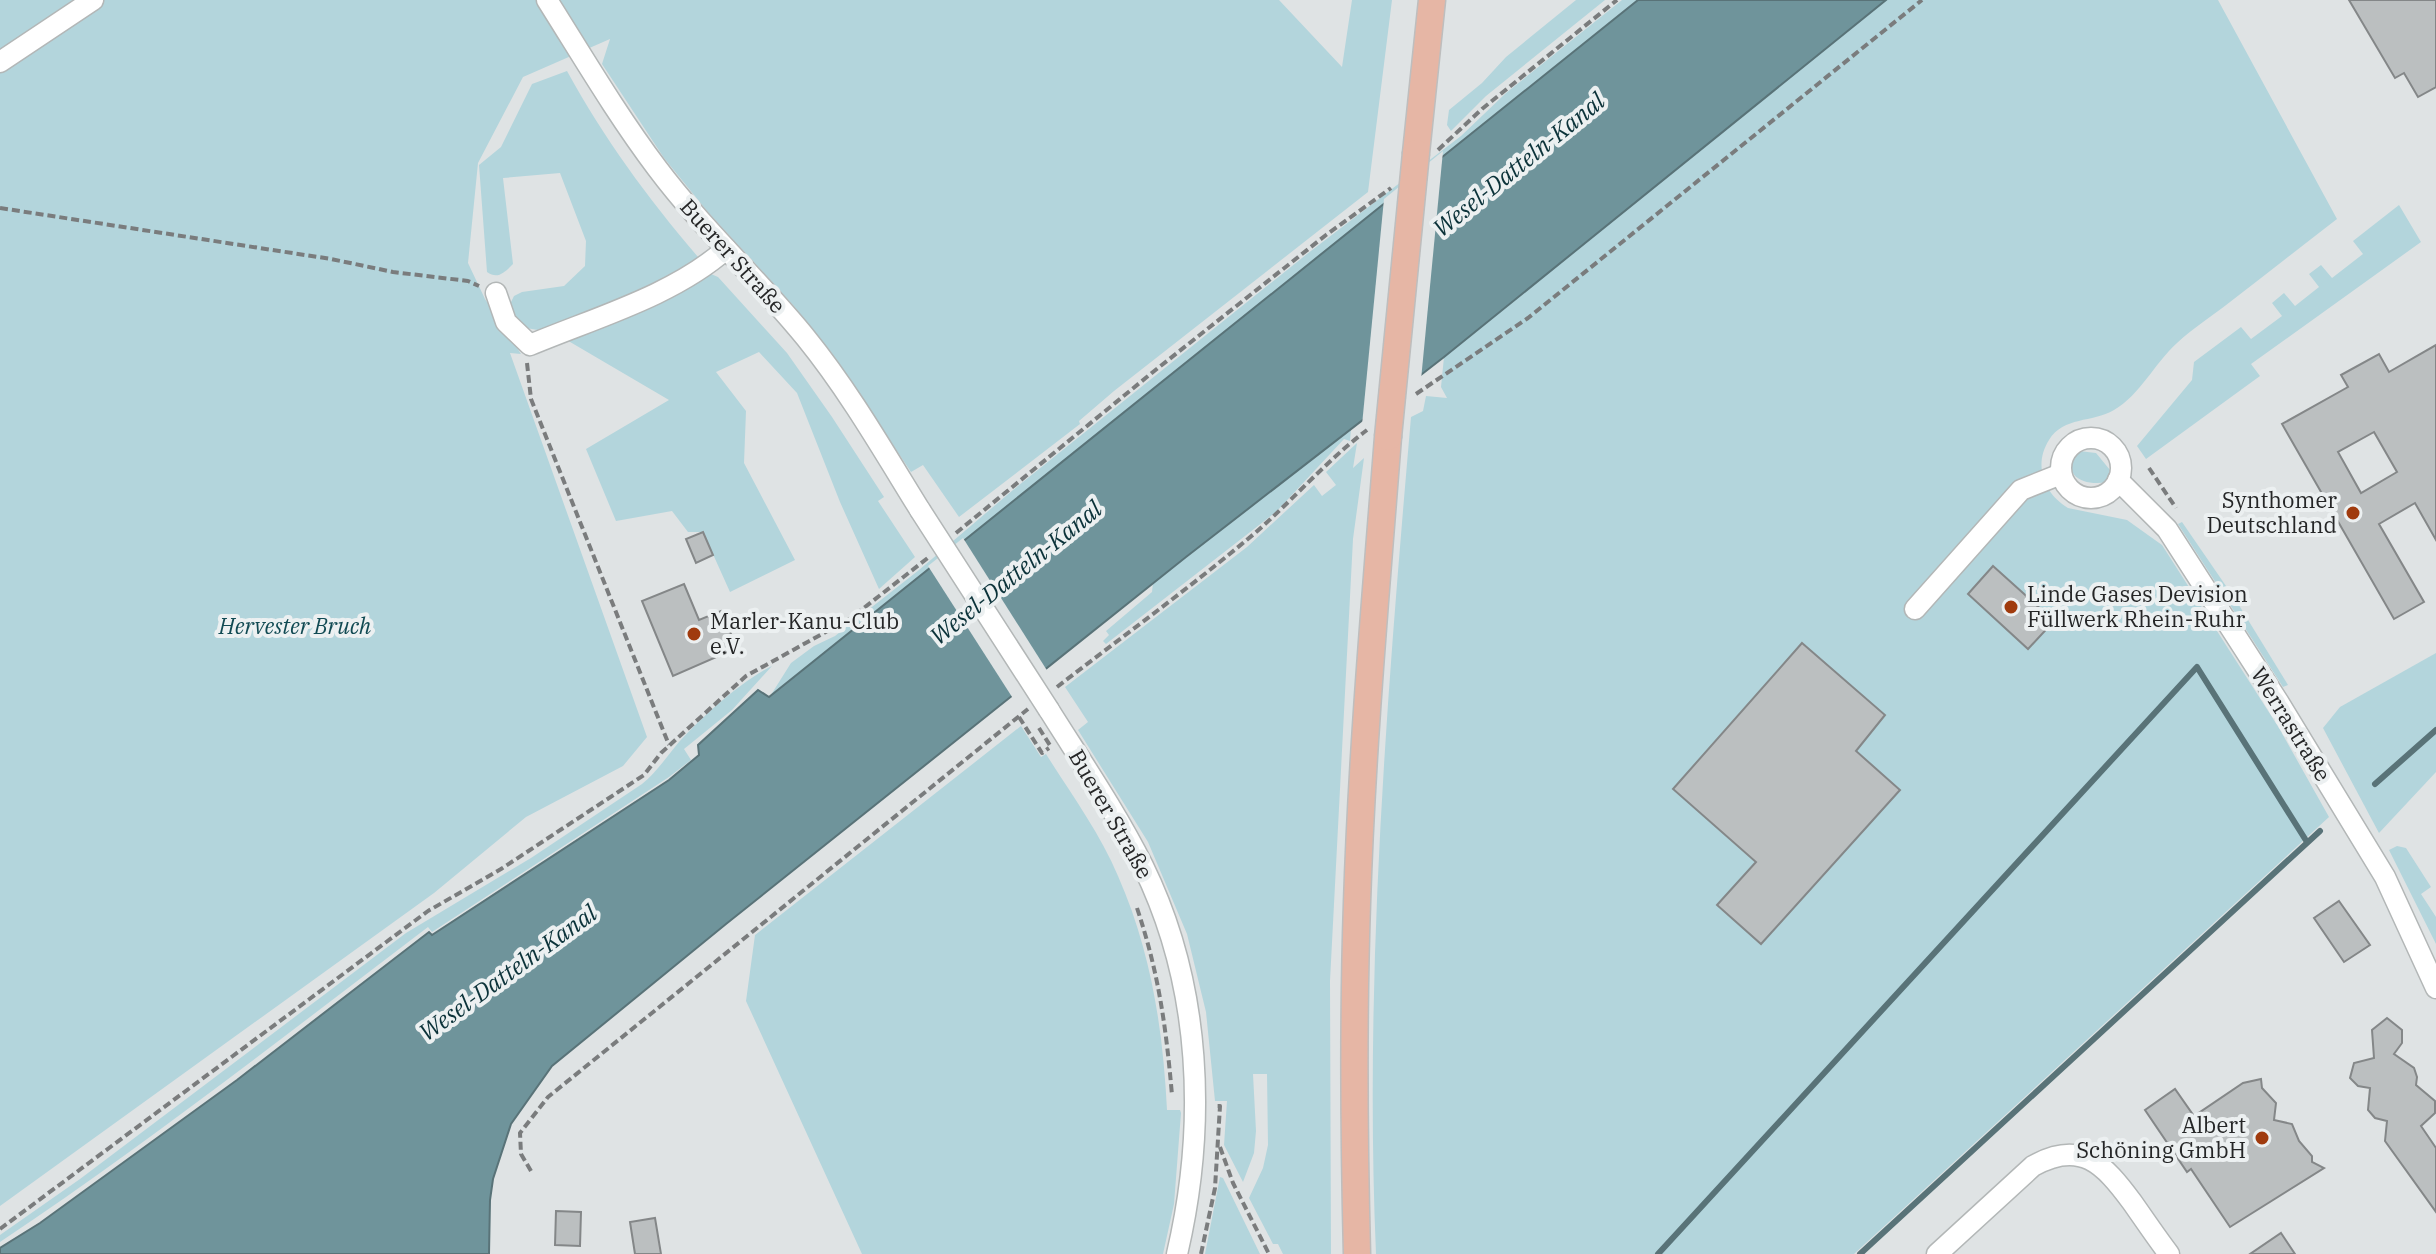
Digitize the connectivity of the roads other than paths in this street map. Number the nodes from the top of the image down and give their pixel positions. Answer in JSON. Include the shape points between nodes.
{"nodes":[{"id":1,"x":93,"y":0,"type":"edge"},
{"id":2,"x":547,"y":0,"type":"edge"},
{"id":3,"x":1432,"y":0,"type":"edge"},
{"id":4,"x":0,"y":62,"type":"edge"},
{"id":5,"x":726,"y":249,"type":"junction"},
{"id":6,"x":496,"y":293,"type":"road end"},
{"id":7,"x":2061,"y":474,"type":"junction"},
{"id":8,"x":2118,"y":480,"type":"junction"},
{"id":9,"x":1915,"y":609,"type":"dead end"},
{"id":10,"x":2436,"y":988,"type":"edge"},
{"id":11,"x":1177,"y":1254,"type":"edge"},
{"id":12,"x":1357,"y":1254,"type":"edge"},
{"id":13,"x":1937,"y":1254,"type":"edge"},
{"id":14,"x":2169,"y":1254,"type":"edge"}],
"edges":[{"from":1,"to":4,"type":"street"},
{"from":2,"to":5,"type":"street","name":"Buerer Straße","via":[[635,139]]},
{"from":3,"to":12,"type":"main road","bridge":true,"via":[[1423,155],[1378,433],[1357,902]]},
{"from":5,"to":6,"type":"street","via":[[679,283],[530,345],[506,322]]},
{"from":5,"to":11,"type":"street","name":"Buerer Straße","bridge":true,"via":[[826,363],[1040,708],[1130,841],[1156,896],[1182,980],[1196,1106],[1190,1194]]},
{"from":7,"to":8,"type":"street","via":[[2083,496],[2103,495]]},
{"from":7,"to":8,"type":"street","name":"Werrastraße","via":[[2070,446],[2100,439],[2116,452]]},
{"from":7,"to":9,"type":"street","via":[[2021,490]]},
{"from":8,"to":10,"type":"street","name":"Werrastraße","via":[[2167,529],[2279,703],[2385,877]]},
{"from":13,"to":14,"type":"street","via":[[2033,1166],[2050,1156],[2072,1154],[2090,1158],[2112,1175]]}]}
